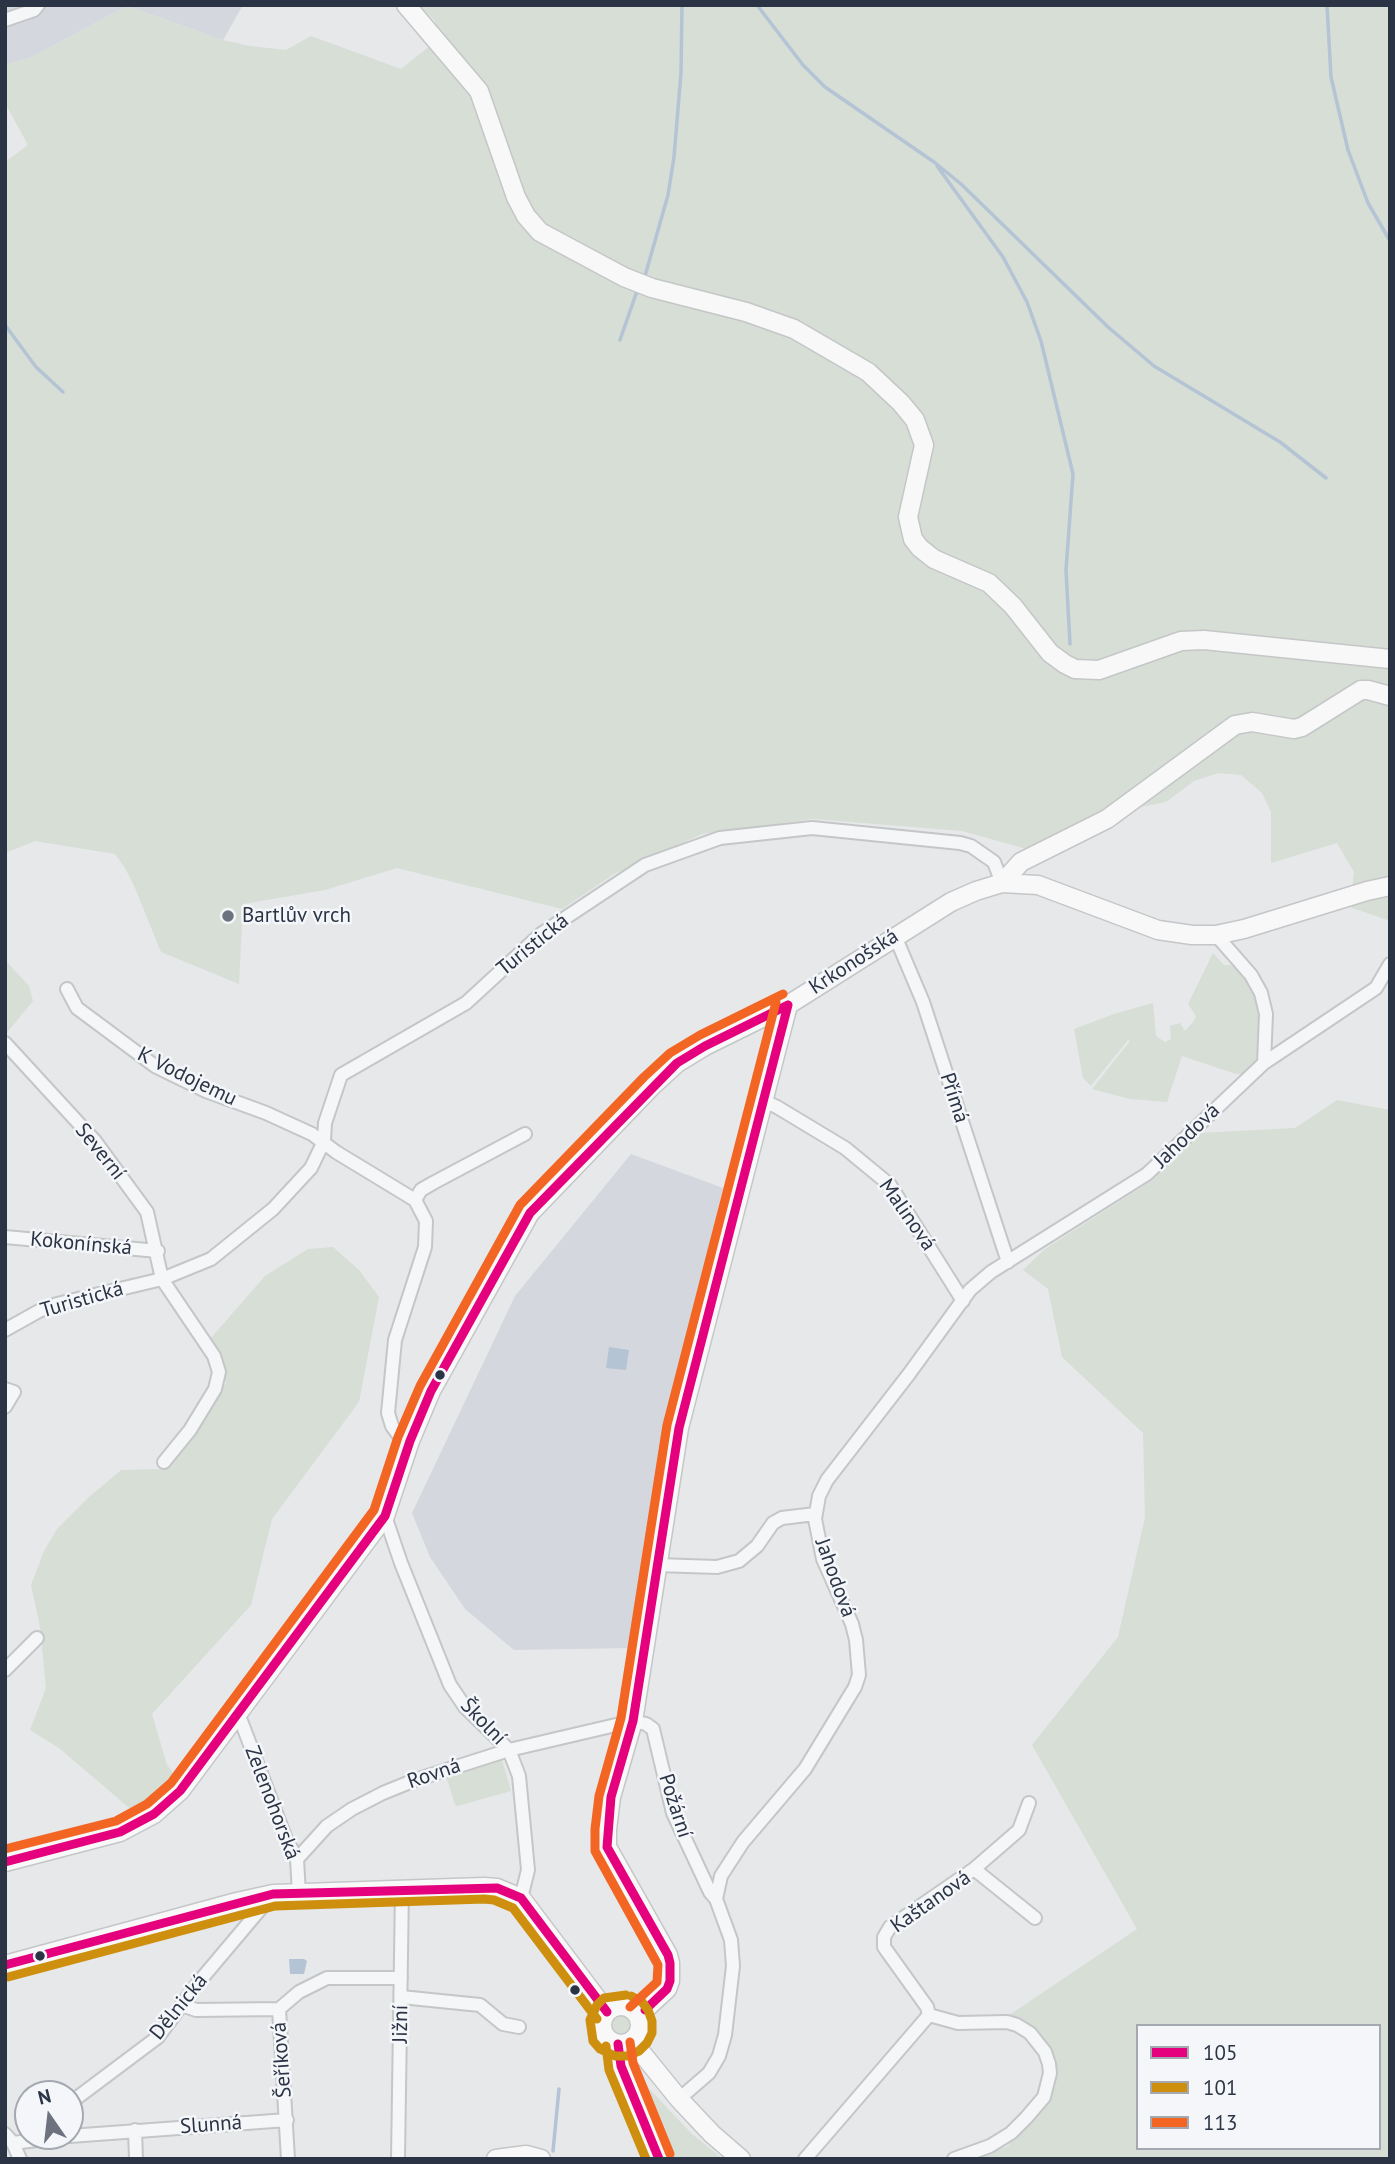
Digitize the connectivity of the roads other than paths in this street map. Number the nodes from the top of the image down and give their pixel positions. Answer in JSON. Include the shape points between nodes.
{"nodes":[{"id":1,"x":38,"y":5,"type":"edge"},
{"id":2,"x":406,"y":5,"type":"edge"},
{"id":3,"x":5,"y":20,"type":"edge"},
{"id":4,"x":1390,"y":659,"type":"edge"},
{"id":5,"x":1390,"y":696,"type":"edge"},
{"id":6,"x":1002,"y":883,"type":"junction"},
{"id":7,"x":1390,"y":886,"type":"edge"},
{"id":8,"x":1216,"y":935,"type":"junction"},
{"id":9,"x":895,"y":936,"type":"junction"},
{"id":10,"x":1390,"y":964,"type":"edge"},
{"id":11,"x":67,"y":989,"type":"dead end"},
{"id":12,"x":788,"y":1005,"type":"junction"},
{"id":13,"x":5,"y":1043,"type":"edge"},
{"id":14,"x":1264,"y":1063,"type":"junction"},
{"id":15,"x":764,"y":1101,"type":"junction"},
{"id":16,"x":525,"y":1134,"type":"dead end"},
{"id":17,"x":324,"y":1141,"type":"junction"},
{"id":18,"x":415,"y":1200,"type":"junction"},
{"id":19,"x":5,"y":1237,"type":"edge"},
{"id":20,"x":158,"y":1251,"type":"junction"},
{"id":21,"x":1008,"y":1262,"type":"junction"},
{"id":22,"x":162,"y":1279,"type":"junction"},
{"id":23,"x":963,"y":1301,"type":"junction"},
{"id":24,"x":5,"y":1330,"type":"edge"},
{"id":25,"x":5,"y":1389,"type":"edge"},
{"id":26,"x":5,"y":1407,"type":"edge"},
{"id":27,"x":410,"y":1441,"type":"junction"},
{"id":28,"x":164,"y":1462,"type":"dead end"},
{"id":29,"x":815,"y":1514,"type":"junction"},
{"id":30,"x":385,"y":1516,"type":"junction"},
{"id":31,"x":657,"y":1565,"type":"junction"},
{"id":32,"x":37,"y":1638,"type":"dead end"},
{"id":33,"x":5,"y":1670,"type":"edge"},
{"id":34,"x":238,"y":1713,"type":"junction"},
{"id":35,"x":633,"y":1721,"type":"junction"},
{"id":36,"x":509,"y":1750,"type":"junction"},
{"id":37,"x":1028,"y":1803,"type":"dead end"},
{"id":38,"x":297,"y":1858,"type":"junction"},
{"id":39,"x":5,"y":1862,"type":"edge"},
{"id":40,"x":974,"y":1869,"type":"junction"},
{"id":41,"x":402,"y":1888,"type":"junction"},
{"id":42,"x":299,"y":1894,"type":"junction"},
{"id":43,"x":273,"y":1895,"type":"junction"},
{"id":44,"x":521,"y":1898,"type":"junction"},
{"id":45,"x":716,"y":1899,"type":"junction"},
{"id":46,"x":1035,"y":1918,"type":"dead end"},
{"id":47,"x":5,"y":1965,"type":"edge"},
{"id":48,"x":401,"y":1978,"type":"junction"},
{"id":49,"x":401,"y":1997,"type":"junction"},
{"id":50,"x":182,"y":2005,"type":"junction"},
{"id":51,"x":279,"y":2009,"type":"junction"},
{"id":52,"x":607,"y":2012,"type":"junction"},
{"id":53,"x":929,"y":2015,"type":"junction"},
{"id":54,"x":638,"y":2016,"type":"junction"},
{"id":55,"x":519,"y":2027,"type":"dead end"},
{"id":56,"x":625,"y":2043,"type":"junction"},
{"id":57,"x":84,"y":2093,"type":"edge"},
{"id":58,"x":679,"y":2099,"type":"junction"},
{"id":59,"x":287,"y":2120,"type":"junction"},
{"id":60,"x":135,"y":2130,"type":"junction"},
{"id":61,"x":84,"y":2133,"type":"edge"},
{"id":62,"x":8,"y":2142,"type":"edge"},
{"id":63,"x":503,"y":2158,"type":"edge"},
{"id":64,"x":19,"y":2159,"type":"edge"},
{"id":65,"x":136,"y":2159,"type":"edge"},
{"id":66,"x":289,"y":2159,"type":"edge"},
{"id":67,"x":398,"y":2159,"type":"edge"},
{"id":68,"x":541,"y":2159,"type":"edge"},
{"id":69,"x":659,"y":2159,"type":"edge"},
{"id":70,"x":741,"y":2159,"type":"edge"},
{"id":71,"x":805,"y":2159,"type":"edge"},
{"id":72,"x":954,"y":2159,"type":"edge"}],
"edges":[{"from":1,"to":3,"type":"street"},
{"from":2,"to":4,"type":"street","via":[[479,91],[516,197],[540,232],[652,289],[794,328],[868,372],[893,395],[915,420],[924,445],[908,517],[913,539],[934,559],[989,583],[1065,664],[1099,670],[1181,641],[1204,640]]},
{"from":5,"to":6,"type":"street","via":[[1361,690],[1294,729],[1252,722],[1235,725],[1107,819],[1021,862]]},
{"from":6,"to":8,"type":"street","name":"Krkonošská","via":[[1047,887],[1158,930]]},
{"from":6,"to":9,"type":"street","name":"Krkonošská","via":[[951,902]]},
{"from":6,"to":17,"type":"street","name":"Turistická","via":[[994,862],[971,846],[812,828],[720,838],[671,854],[645,865],[541,933],[466,1003],[341,1075],[325,1123]]},
{"from":7,"to":8,"type":"street","name":"Krkonošská"},
{"from":8,"to":14,"type":"street","via":[[1261,993],[1266,1014]]},
{"from":9,"to":12,"type":"street","name":"Krkonošská"},
{"from":9,"to":21,"type":"street","name":"Přímá","via":[[923,1002]]},
{"from":10,"to":14,"type":"street","name":"Jahodová","via":[[1376,988]]},
{"from":11,"to":17,"type":"street","name":"K Vodojemu","via":[[77,1008],[155,1066]]},
{"from":12,"to":15,"type":"street"},
{"from":12,"to":27,"type":"street","name":"Krkonošská","via":[[677,1063],[537,1204],[431,1391]]},
{"from":13,"to":20,"type":"street","name":"Severní","via":[[95,1141],[147,1212]]},
{"from":14,"to":21,"type":"street","name":"Jahodová","via":[[1147,1174]]},
{"from":15,"to":23,"type":"street","name":"Malinová","via":[[845,1149],[890,1185]]},
{"from":15,"to":31,"type":"street","via":[[684,1402]]},
{"from":16,"to":18,"type":"street","via":[[433,1183]]},
{"from":17,"to":18,"type":"street","name":"K Vodojemu"},
{"from":17,"to":22,"type":"street","name":"Turistická","via":[[311,1168],[273,1209],[211,1259]]},
{"from":18,"to":27,"type":"street","via":[[426,1221],[425,1247],[395,1340],[388,1413],[400,1437]]},
{"from":19,"to":20,"type":"street","name":"Kokonínská"},
{"from":20,"to":22,"type":"street","name":"Severní"},
{"from":21,"to":23,"type":"street","name":"Jahodová","via":[[970,1290]]},
{"from":22,"to":24,"type":"street","name":"Turistická","via":[[57,1304]]},
{"from":22,"to":28,"type":"street","via":[[214,1356],[219,1372],[215,1389],[190,1430]]},
{"from":23,"to":29,"type":"street","name":"Jahodová","via":[[827,1480]]},
{"from":25,"to":26,"type":"street","via":[[13,1392]]},
{"from":27,"to":30,"type":"street","name":"Krkonošská"},
{"from":29,"to":31,"type":"street","via":[[773,1523],[758,1546],[739,1561],[717,1567]]},
{"from":29,"to":45,"type":"street","name":"Jahodová","via":[[823,1559],[852,1623],[859,1675],[805,1769],[728,1865]]},
{"from":30,"to":34,"type":"street","name":"Krkonošská"},
{"from":30,"to":36,"type":"street","name":"Školní","via":[[455,1694]]},
{"from":31,"to":35,"type":"street"},
{"from":32,"to":33,"type":"street"},
{"from":34,"to":38,"type":"street","name":"Zelenohorská"},
{"from":34,"to":39,"type":"street","name":"Krkonošská","via":[[180,1791],[154,1814],[120,1832]]},
{"from":35,"to":36,"type":"street","name":"Rovná"},
{"from":35,"to":45,"type":"street","name":"Požární","via":[[653,1729],[673,1813]]},
{"from":35,"to":54,"type":"street","via":[[611,1797],[607,1847],[668,1955],[671,1972],[661,1996]]},
{"from":36,"to":38,"type":"street","name":"Rovná","via":[[383,1793],[327,1826]]},
{"from":36,"to":44,"type":"street","name":"Školní","via":[[519,1776],[528,1870]]},
{"from":37,"to":40,"type":"street","via":[[1019,1830]]},
{"from":38,"to":42,"type":"street","name":"Zelenohorská"},
{"from":40,"to":46,"type":"street","name":"Kaštanová"},
{"from":40,"to":53,"type":"street","name":"Kaštanová","via":[[890,1927],[884,1937],[884,1947],[928,2007]]},
{"from":41,"to":42,"type":"street"},
{"from":41,"to":44,"type":"street","via":[[497,1888]]},
{"from":41,"to":48,"type":"street","name":"Jižní"},
{"from":42,"to":43,"type":"street"},
{"from":43,"to":47,"type":"street"},
{"from":43,"to":50,"type":"street","name":"Dělnická"},
{"from":44,"to":52,"type":"street"},
{"from":45,"to":58,"type":"street","via":[[731,1940],[733,1966],[725,2035],[709,2073]]},
{"from":48,"to":49,"type":"street","name":"Jižní"},
{"from":48,"to":51,"type":"street","name":"Šeříková","via":[[327,1978]]},
{"from":49,"to":55,"type":"street","via":[[480,2005],[503,2024]]},
{"from":49,"to":67,"type":"street","name":"Jižní"},
{"from":50,"to":51,"type":"street","via":[[196,2010]]},
{"from":50,"to":57,"type":"street","name":"Dělnická","via":[[158,2037]]},
{"from":51,"to":59,"type":"street","name":"Šeříková"},
{"from":52,"to":54,"type":"street","via":[[626,2007]]},
{"from":52,"to":56,"type":"street","via":[[601,2028],[607,2039]]},
{"from":53,"to":71,"type":"street"},
{"from":53,"to":72,"type":"street","via":[[958,2023],[1017,2025],[1045,2052],[1049,2064],[1044,2097],[1026,2118],[990,2146]]},
{"from":54,"to":56,"type":"street","via":[[640,2030]]},
{"from":56,"to":58,"type":"street"},
{"from":56,"to":69,"type":"street","via":[[621,2066]]},
{"from":58,"to":70,"type":"street"},
{"from":59,"to":60,"type":"street","name":"Slunná"},
{"from":59,"to":66,"type":"street","name":"Šeříková"},
{"from":60,"to":61,"type":"street","name":"Slunná"},
{"from":60,"to":65,"type":"street"},
{"from":62,"to":64,"type":"street"},
{"from":63,"to":68,"type":"street","via":[[526,2155]]}]}
